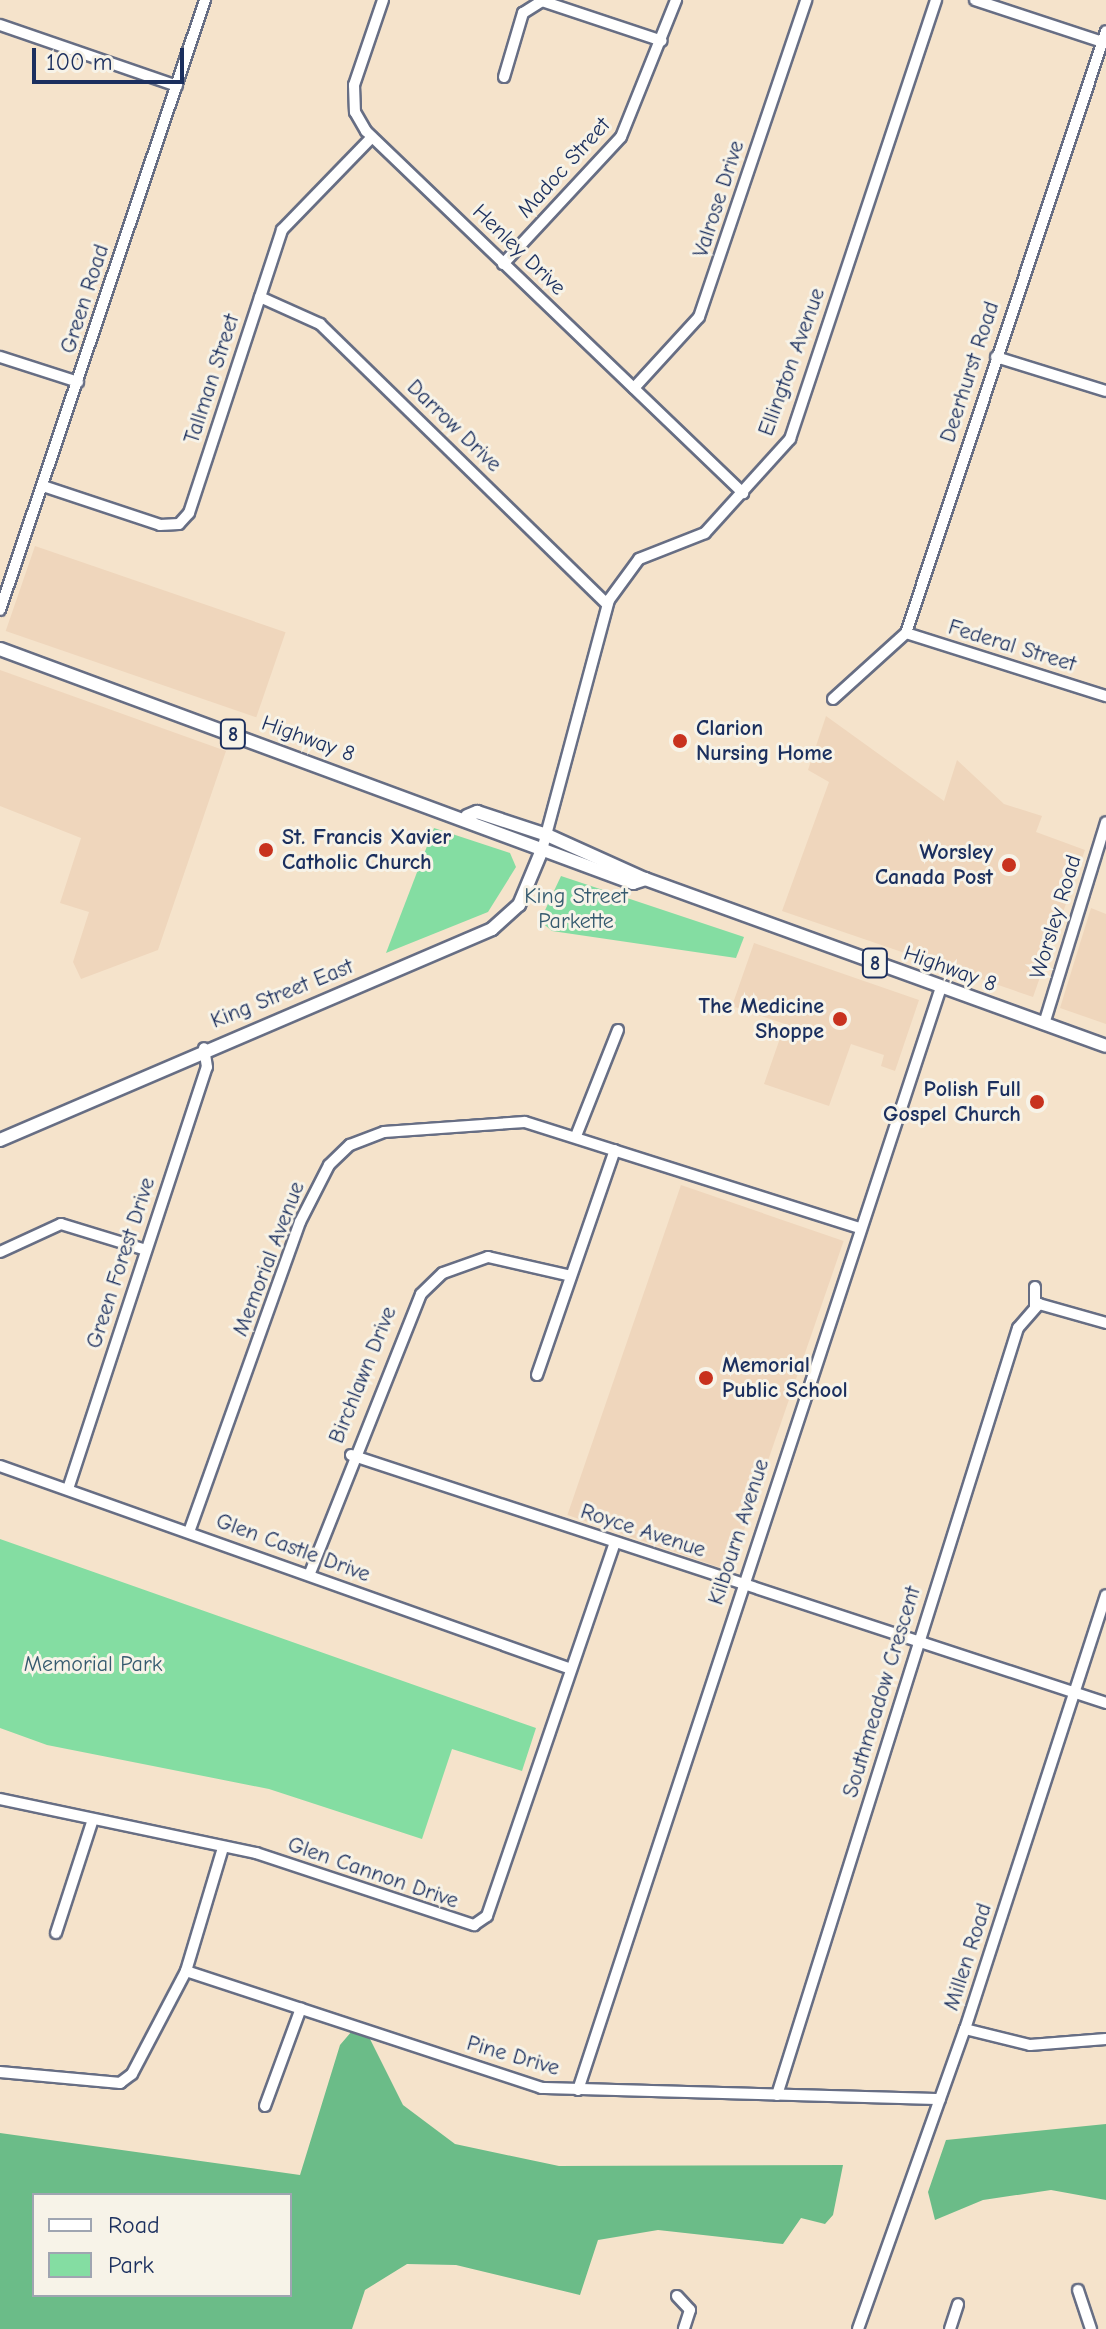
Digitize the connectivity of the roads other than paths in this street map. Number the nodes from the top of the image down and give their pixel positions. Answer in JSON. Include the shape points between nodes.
{"nodes":[{"id":1,"x":205,"y":0,"type":"edge"},
{"id":2,"x":383,"y":0,"type":"edge"},
{"id":3,"x":676,"y":0,"type":"edge"},
{"id":4,"x":806,"y":0,"type":"edge"},
{"id":5,"x":936,"y":0,"type":"edge"},
{"id":6,"x":975,"y":0,"type":"edge"},
{"id":7,"x":0,"y":25,"type":"edge"},
{"id":8,"x":1104,"y":38,"type":"edge"},
{"id":9,"x":662,"y":41,"type":"junction"},
{"id":10,"x":504,"y":77,"type":"dead end"},
{"id":11,"x":177,"y":86,"type":"junction"},
{"id":12,"x":372,"y":137,"type":"junction"},
{"id":13,"x":503,"y":264,"type":"junction"},
{"id":14,"x":260,"y":297,"type":"junction"},
{"id":15,"x":0,"y":357,"type":"edge"},
{"id":16,"x":996,"y":357,"type":"junction"},
{"id":17,"x":78,"y":382,"type":"junction"},
{"id":18,"x":634,"y":388,"type":"junction"},
{"id":19,"x":1106,"y":391,"type":"edge"},
{"id":20,"x":43,"y":486,"type":"junction"},
{"id":21,"x":743,"y":493,"type":"junction"},
{"id":22,"x":607,"y":604,"type":"junction"},
{"id":23,"x":0,"y":610,"type":"edge"},
{"id":24,"x":906,"y":633,"type":"junction"},
{"id":25,"x":0,"y":649,"type":"edge"},
{"id":26,"x":1106,"y":696,"type":"edge"},
{"id":27,"x":833,"y":699,"type":"dead end"},
{"id":28,"x":467,"y":816,"type":"junction"},
{"id":29,"x":1106,"y":822,"type":"edge"},
{"id":30,"x":547,"y":835,"type":"junction"},
{"id":31,"x":542,"y":850,"type":"junction"},
{"id":32,"x":645,"y":879,"type":"junction"},
{"id":33,"x":941,"y":987,"type":"junction"},
{"id":34,"x":1044,"y":1024,"type":"junction"},
{"id":35,"x":618,"y":1030,"type":"dead end"},
{"id":36,"x":1106,"y":1046,"type":"edge"},
{"id":37,"x":204,"y":1048,"type":"junction"},
{"id":38,"x":576,"y":1136,"type":"junction"},
{"id":39,"x":0,"y":1140,"type":"edge"},
{"id":40,"x":615,"y":1150,"type":"junction"},
{"id":41,"x":859,"y":1228,"type":"junction"},
{"id":42,"x":146,"y":1250,"type":"junction"},
{"id":43,"x":0,"y":1252,"type":"edge"},
{"id":44,"x":571,"y":1276,"type":"junction"},
{"id":45,"x":1035,"y":1287,"type":"dead end"},
{"id":46,"x":1035,"y":1307,"type":"junction"},
{"id":47,"x":1106,"y":1323,"type":"edge"},
{"id":48,"x":537,"y":1375,"type":"dead end"},
{"id":49,"x":351,"y":1455,"type":"junction"},
{"id":50,"x":0,"y":1466,"type":"edge"},
{"id":51,"x":68,"y":1489,"type":"junction"},
{"id":52,"x":189,"y":1532,"type":"junction"},
{"id":53,"x":615,"y":1543,"type":"junction"},
{"id":54,"x":310,"y":1573,"type":"junction"},
{"id":55,"x":743,"y":1585,"type":"junction"},
{"id":56,"x":1106,"y":1595,"type":"edge"},
{"id":57,"x":918,"y":1644,"type":"junction"},
{"id":58,"x":571,"y":1669,"type":"junction"},
{"id":59,"x":1074,"y":1693,"type":"junction"},
{"id":60,"x":1106,"y":1703,"type":"edge"},
{"id":61,"x":0,"y":1799,"type":"edge"},
{"id":62,"x":92,"y":1822,"type":"junction"},
{"id":63,"x":223,"y":1848,"type":"junction"},
{"id":64,"x":56,"y":1933,"type":"dead end"},
{"id":65,"x":186,"y":1971,"type":"junction"},
{"id":66,"x":301,"y":2008,"type":"junction"},
{"id":67,"x":965,"y":2029,"type":"junction"},
{"id":68,"x":1106,"y":2039,"type":"edge"},
{"id":69,"x":0,"y":2072,"type":"edge"},
{"id":70,"x":578,"y":2090,"type":"junction"},
{"id":71,"x":777,"y":2095,"type":"junction"},
{"id":72,"x":940,"y":2099,"type":"junction"},
{"id":73,"x":265,"y":2106,"type":"dead end"},
{"id":74,"x":1078,"y":2290,"type":"dead end"},
{"id":75,"x":677,"y":2296,"type":"dead end"},
{"id":76,"x":958,"y":2304,"type":"dead end"},
{"id":77,"x":684,"y":2329,"type":"edge"},
{"id":78,"x":858,"y":2329,"type":"edge"},
{"id":79,"x":950,"y":2329,"type":"edge"},
{"id":80,"x":1091,"y":2329,"type":"edge"}],
"edges":[{"from":1,"to":11,"type":"street","name":"Green Road"},
{"from":2,"to":12,"type":"street","name":"Henley Drive","via":[[354,85],[357,117]]},
{"from":3,"to":9,"type":"street","name":"Madoc Street"},
{"from":4,"to":18,"type":"street","name":"Valrose Drive","via":[[704,307]]},
{"from":5,"to":21,"type":"street","name":"Ellington Avenue","via":[[790,439]]},
{"from":6,"to":8,"type":"street"},
{"from":7,"to":11,"type":"street"},
{"from":8,"to":16,"type":"street","name":"Deerhurst Road"},
{"from":9,"to":10,"type":"street","via":[[542,1],[523,13]]},
{"from":9,"to":13,"type":"street","name":"Madoc Street","via":[[621,137]]},
{"from":11,"to":17,"type":"street","name":"Green Road"},
{"from":12,"to":13,"type":"street","name":"Henley Drive"},
{"from":12,"to":14,"type":"street","name":"Tallman Street","via":[[293,212]]},
{"from":13,"to":18,"type":"street","name":"Henley Drive"},
{"from":14,"to":20,"type":"street","name":"Tallman Street","via":[[189,513],[179,524],[160,525]]},
{"from":14,"to":22,"type":"street","name":"Darrow Drive","via":[[320,324]]},
{"from":15,"to":17,"type":"street"},
{"from":16,"to":19,"type":"street"},
{"from":16,"to":24,"type":"street","name":"Deerhurst Road"},
{"from":17,"to":20,"type":"street","name":"Green Road"},
{"from":18,"to":21,"type":"street","name":"Henley Drive"},
{"from":20,"to":23,"type":"street","name":"Green Road"},
{"from":21,"to":22,"type":"street","name":"Ellington Avenue","via":[[705,533],[639,559]]},
{"from":22,"to":30,"type":"street","name":"Ellington Avenue"},
{"from":24,"to":26,"type":"street","name":"Federal Street"},
{"from":24,"to":27,"type":"street","name":"Deerhurst Road"},
{"from":25,"to":28,"type":"main road","name":"Highway 8","number":"8"},
{"from":28,"to":30,"type":"main road","name":"Highway 8","number":"8","via":[[477,812]]},
{"from":28,"to":31,"type":"main road","name":"Highway 8","number":"8","via":[[473,825]]},
{"from":29,"to":34,"type":"street","name":"Worsley Road"},
{"from":30,"to":31,"type":"street","name":"Ellington Avenue"},
{"from":30,"to":32,"type":"main road","name":"Highway 8","number":"8"},
{"from":31,"to":32,"type":"main road","name":"Highway 8","number":"8","via":[[633,883]]},
{"from":31,"to":37,"type":"main road","name":"King Street East","via":[[519,905],[492,929]]},
{"from":32,"to":33,"type":"main road","name":"Highway 8","number":"8"},
{"from":33,"to":34,"type":"main road","name":"Highway 8","number":"8"},
{"from":33,"to":41,"type":"street","name":"Kilbourn Avenue"},
{"from":34,"to":36,"type":"main road","name":"Highway 8","number":"8"},
{"from":35,"to":38,"type":"street"},
{"from":37,"to":39,"type":"main road","name":"King Street East"},
{"from":37,"to":42,"type":"street","name":"Green Forest Drive","via":[[207,1067]]},
{"from":38,"to":40,"type":"street","name":"Memorial Avenue"},
{"from":38,"to":52,"type":"street","name":"Memorial Avenue","via":[[525,1122],[384,1132],[350,1145],[329,1165],[300,1222]]},
{"from":40,"to":41,"type":"street","name":"Memorial Avenue"},
{"from":40,"to":44,"type":"street"},
{"from":41,"to":55,"type":"street","name":"Kilbourn Avenue"},
{"from":42,"to":43,"type":"street","via":[[61,1224]]},
{"from":42,"to":51,"type":"street","name":"Green Forest Drive"},
{"from":44,"to":48,"type":"street"},
{"from":44,"to":49,"type":"street","name":"Birchlawn Drive","via":[[503,1257],[443,1273],[412,1306]]},
{"from":45,"to":46,"type":"street"},
{"from":46,"to":47,"type":"street","via":[[1053,1304]]},
{"from":46,"to":57,"type":"street","name":"Southmeadow Crescent","via":[[1011,1344]]},
{"from":49,"to":53,"type":"street","name":"Royce Avenue"},
{"from":49,"to":54,"type":"street","name":"Birchlawn Drive"},
{"from":50,"to":51,"type":"street","name":"Glen Castle Drive"},
{"from":51,"to":52,"type":"street","name":"Glen Castle Drive"},
{"from":52,"to":54,"type":"street","name":"Glen Castle Drive"},
{"from":53,"to":55,"type":"street","name":"Royce Avenue"},
{"from":53,"to":58,"type":"street","name":"Glen Cannon Drive"},
{"from":54,"to":58,"type":"street","name":"Glen Castle Drive"},
{"from":55,"to":57,"type":"street","name":"Royce Avenue"},
{"from":55,"to":70,"type":"street","name":"Kilbourn Avenue"},
{"from":56,"to":59,"type":"street","name":"Millen Road"},
{"from":57,"to":59,"type":"street","name":"Royce Avenue"},
{"from":57,"to":71,"type":"street","name":"Southmeadow Crescent"},
{"from":58,"to":63,"type":"street","name":"Glen Cannon Drive","via":[[484,1921],[465,1925]]},
{"from":59,"to":60,"type":"street","name":"Royce Avenue"},
{"from":59,"to":67,"type":"street","name":"Millen Road"},
{"from":61,"to":62,"type":"street","name":"Glen Cannon Drive"},
{"from":62,"to":63,"type":"street","name":"Glen Cannon Drive"},
{"from":62,"to":64,"type":"street"},
{"from":63,"to":65,"type":"street"},
{"from":65,"to":66,"type":"street","name":"Pine Drive"},
{"from":65,"to":69,"type":"street","via":[[132,2074],[120,2083]]},
{"from":66,"to":70,"type":"street","name":"Pine Drive","via":[[525,2085]]},
{"from":66,"to":73,"type":"street"},
{"from":67,"to":68,"type":"street","via":[[1030,2045]]},
{"from":67,"to":72,"type":"street","name":"Millen Road"},
{"from":70,"to":71,"type":"street","name":"Pine Drive"},
{"from":71,"to":72,"type":"street","name":"Pine Drive"},
{"from":72,"to":78,"type":"street","name":"Millen Road"},
{"from":74,"to":80,"type":"street"},
{"from":75,"to":77,"type":"street","via":[[690,2310]]},
{"from":76,"to":79,"type":"street"}]}
